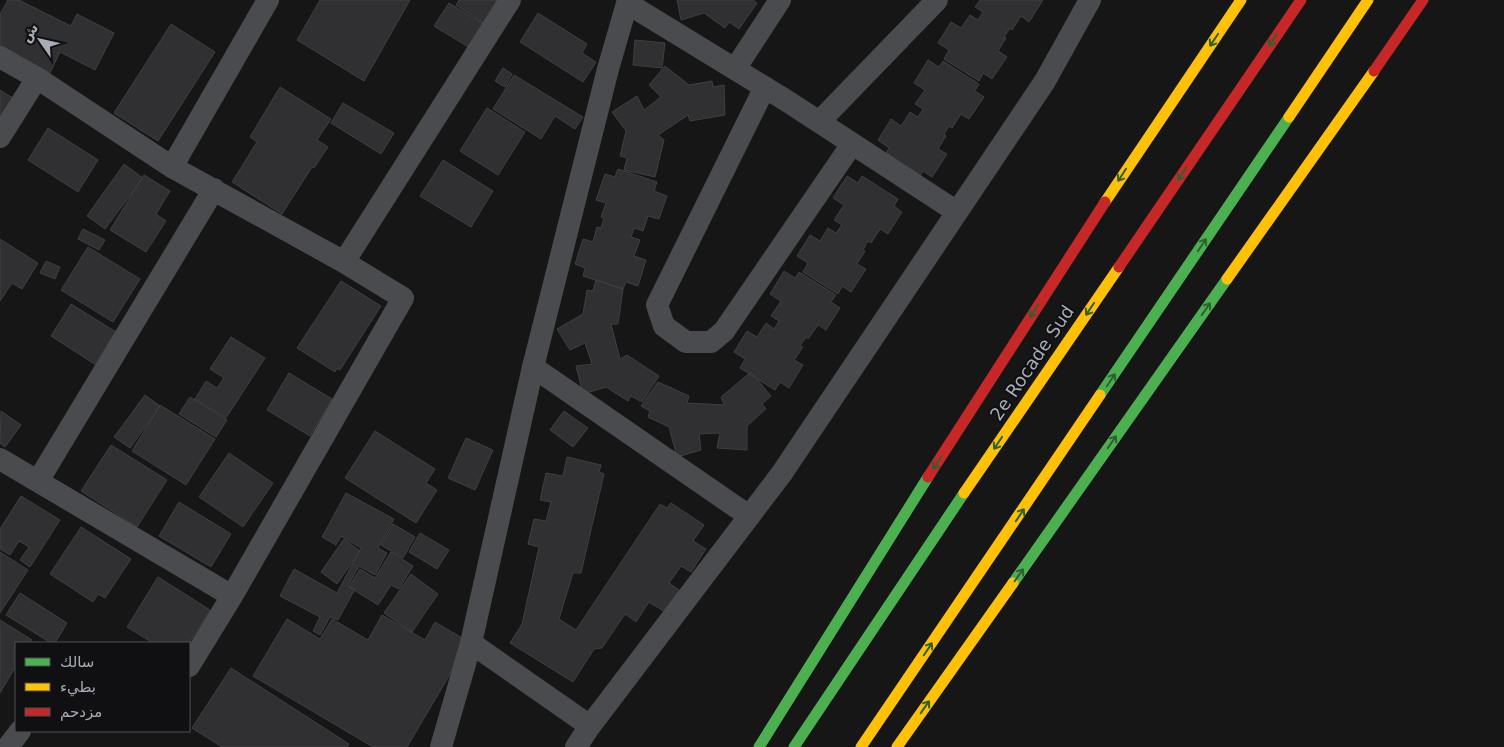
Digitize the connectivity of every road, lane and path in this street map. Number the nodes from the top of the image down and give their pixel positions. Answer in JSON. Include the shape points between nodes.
{"nodes":[{"id":1,"x":268,"y":0,"type":"edge"},
{"id":2,"x":510,"y":0,"type":"edge"},
{"id":3,"x":780,"y":0,"type":"edge"},
{"id":4,"x":937,"y":0,"type":"edge"},
{"id":5,"x":1090,"y":0,"type":"edge"},
{"id":6,"x":1241,"y":0,"type":"edge"},
{"id":7,"x":1301,"y":0,"type":"edge"},
{"id":8,"x":1368,"y":0,"type":"edge"},
{"id":9,"x":1423,"y":0,"type":"edge"},
{"id":10,"x":1428,"y":0,"type":"edge"},
{"id":11,"x":628,"y":1,"type":"edge"},
{"id":12,"x":0,"y":58,"type":"edge"},
{"id":13,"x":1378,"y":66,"type":"junction"},
{"id":14,"x":735,"y":69,"type":"junction"},
{"id":15,"x":37,"y":78,"type":"junction"},
{"id":16,"x":764,"y":87,"type":"junction"},
{"id":17,"x":819,"y":122,"type":"junction"},
{"id":18,"x":0,"y":137,"type":"edge"},
{"id":19,"x":852,"y":144,"type":"junction"},
{"id":20,"x":172,"y":167,"type":"junction"},
{"id":21,"x":214,"y":189,"type":"junction"},
{"id":22,"x":957,"y":212,"type":"junction"},
{"id":23,"x":344,"y":262,"type":"junction"},
{"id":24,"x":533,"y":367,"type":"junction"},
{"id":25,"x":0,"y":459,"type":"edge"},
{"id":26,"x":38,"y":481,"type":"junction"},
{"id":27,"x":749,"y":516,"type":"junction"},
{"id":28,"x":232,"y":596,"type":"junction"},
{"id":29,"x":471,"y":643,"type":"junction"},
{"id":30,"x":190,"y":664,"type":"edge"},
{"id":31,"x":590,"y":726,"type":"junction"},
{"id":32,"x":19,"y":732,"type":"edge"},
{"id":33,"x":8,"y":747,"type":"edge"},
{"id":34,"x":441,"y":747,"type":"edge"},
{"id":35,"x":576,"y":747,"type":"edge"},
{"id":36,"x":759,"y":747,"type":"edge"},
{"id":37,"x":794,"y":747,"type":"edge"},
{"id":38,"x":861,"y":747,"type":"edge"},
{"id":39,"x":896,"y":747,"type":"edge"}],
"edges":[{"from":1,"to":20,"type":"street"},
{"from":2,"to":23,"type":"street"},
{"from":3,"to":14,"type":"street"},
{"from":4,"to":17,"type":"street"},
{"from":5,"to":22,"type":"street","via":[[1045,81]]},
{"from":6,"to":36,"type":"highway","one_way":true,"via":[[1042,298]]},
{"from":7,"to":37,"type":"highway","name":"2e Rocade Sud","one_way":true},
{"from":38,"to":8,"type":"highway","one_way":true},
{"from":9,"to":13,"type":"highway"},
{"from":10,"to":13,"type":"highway"},
{"from":11,"to":14,"type":"street"},
{"from":11,"to":24,"type":"street"},
{"from":12,"to":15,"type":"street"},
{"from":39,"to":13,"type":"highway","one_way":true},
{"from":14,"to":16,"type":"street"},
{"from":15,"to":18,"type":"street"},
{"from":15,"to":20,"type":"street"},
{"from":16,"to":17,"type":"street"},
{"from":16,"to":19,"type":"street","via":[[657,304],[664,326],[686,342],[711,342],[724,331]]},
{"from":17,"to":19,"type":"street"},
{"from":19,"to":22,"type":"street"},
{"from":20,"to":21,"type":"street"},
{"from":21,"to":23,"type":"street"},
{"from":21,"to":26,"type":"street"},
{"from":22,"to":27,"type":"street","via":[[782,473]]},
{"from":23,"to":28,"type":"street","via":[[403,298]]},
{"from":24,"to":27,"type":"street"},
{"from":24,"to":29,"type":"street"},
{"from":25,"to":26,"type":"street"},
{"from":26,"to":28,"type":"street"},
{"from":27,"to":31,"type":"street"},
{"from":28,"to":30,"type":"street"},
{"from":29,"to":31,"type":"street"},
{"from":29,"to":34,"type":"street"},
{"from":31,"to":35,"type":"street"},
{"from":32,"to":33,"type":"street"}]}
